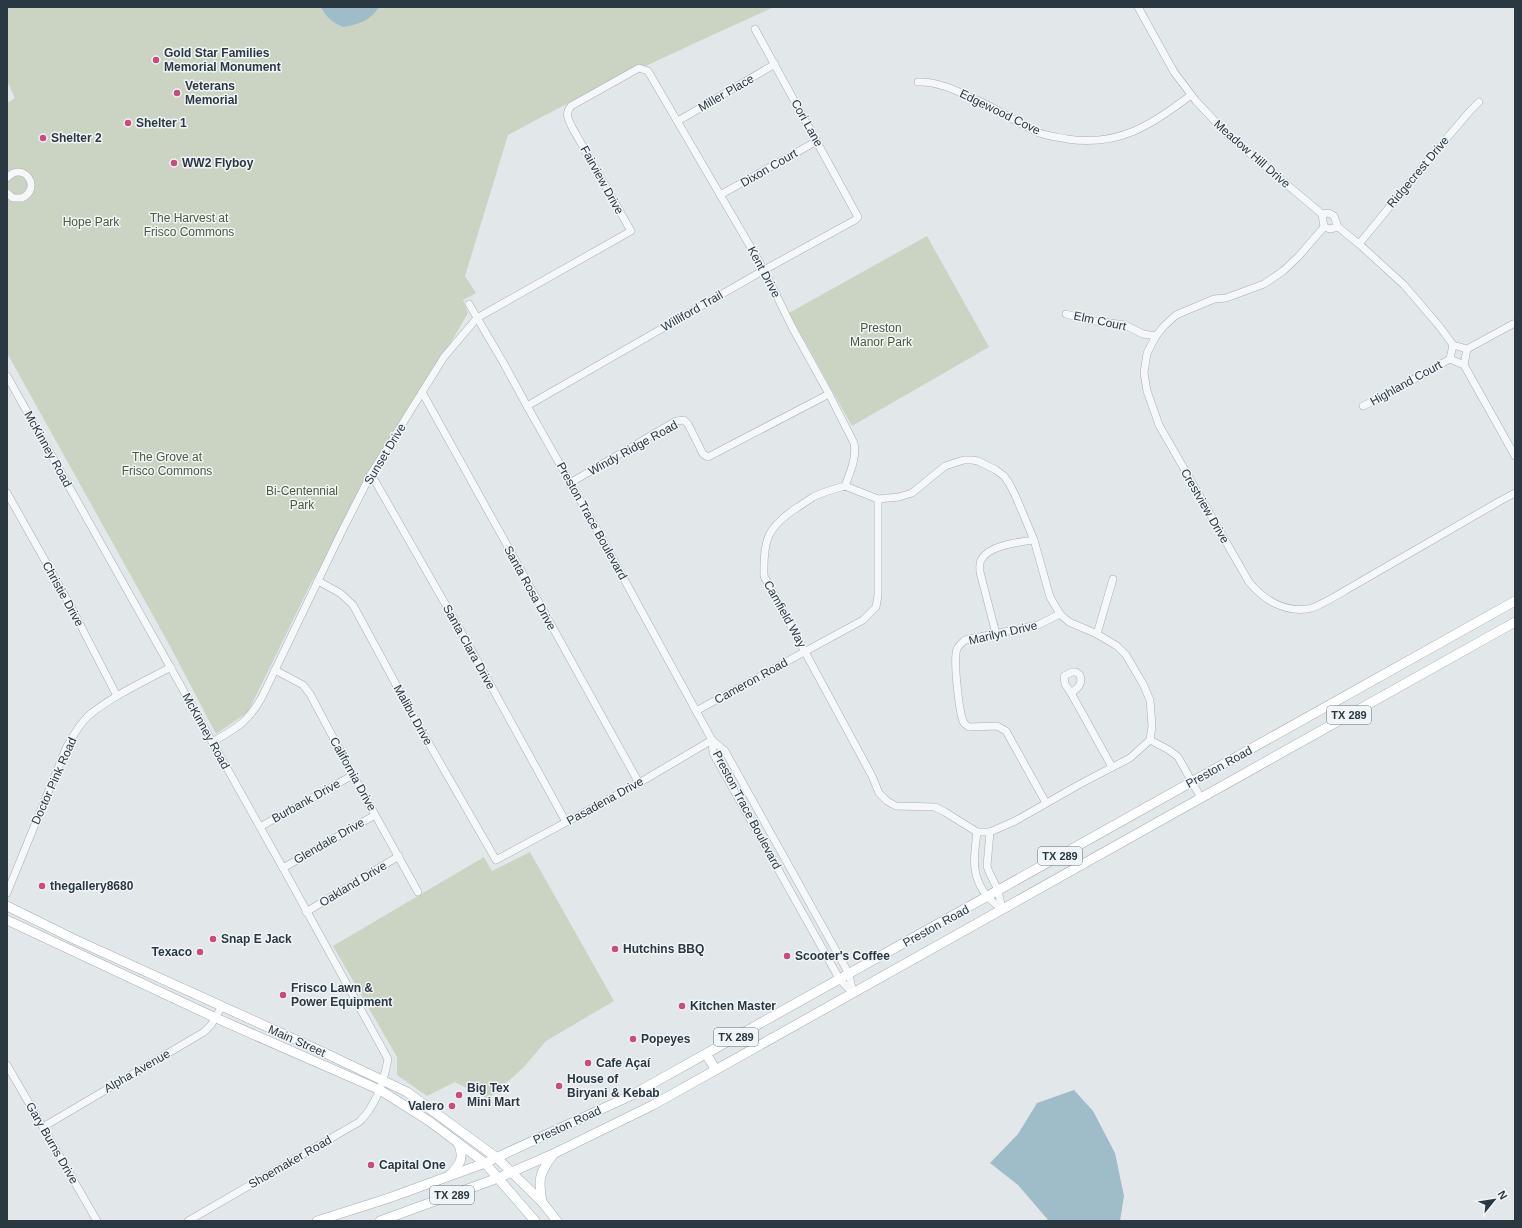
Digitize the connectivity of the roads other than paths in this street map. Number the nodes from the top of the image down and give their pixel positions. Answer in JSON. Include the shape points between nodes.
{"nodes":[{"id":1,"x":1138,"y":7,"type":"edge"},
{"id":2,"x":756,"y":30,"type":"dead end"},
{"id":3,"x":775,"y":64,"type":"junction"},
{"id":4,"x":643,"y":69,"type":"joint"},
{"id":5,"x":918,"y":82,"type":"dead end"},
{"id":6,"x":1191,"y":95,"type":"junction"},
{"id":7,"x":1479,"y":102,"type":"dead end"},
{"id":8,"x":678,"y":121,"type":"junction"},
{"id":9,"x":817,"y":141,"type":"junction"},
{"id":10,"x":7,"y":178,"type":"edge"},
{"id":11,"x":7,"y":193,"type":"edge"},
{"id":12,"x":720,"y":196,"type":"junction"},
{"id":13,"x":1322,"y":214,"type":"junction"},
{"id":14,"x":858,"y":217,"type":"joint"},
{"id":15,"x":1324,"y":227,"type":"junction"},
{"id":16,"x":1338,"y":228,"type":"junction"},
{"id":17,"x":631,"y":231,"type":"joint"},
{"id":18,"x":1359,"y":244,"type":"junction"},
{"id":19,"x":764,"y":270,"type":"junction"},
{"id":20,"x":469,"y":304,"type":"dead end"},
{"id":21,"x":1066,"y":314,"type":"dead end"},
{"id":22,"x":477,"y":318,"type":"junction"},
{"id":23,"x":1513,"y":324,"type":"dead end"},
{"id":24,"x":1156,"y":336,"type":"junction"},
{"id":25,"x":1453,"y":345,"type":"junction"},
{"id":26,"x":1467,"y":349,"type":"junction"},
{"id":27,"x":1450,"y":359,"type":"junction"},
{"id":28,"x":1464,"y":365,"type":"junction"},
{"id":29,"x":7,"y":376,"type":"edge"},
{"id":30,"x":422,"y":392,"type":"junction"},
{"id":31,"x":829,"y":394,"type":"junction"},
{"id":32,"x":527,"y":406,"type":"junction"},
{"id":33,"x":1363,"y":406,"type":"dead end"},
{"id":34,"x":1515,"y":456,"type":"edge"},
{"id":35,"x":371,"y":474,"type":"junction"},
{"id":36,"x":570,"y":483,"type":"junction"},
{"id":37,"x":845,"y":486,"type":"junction"},
{"id":38,"x":7,"y":493,"type":"edge"},
{"id":39,"x":1515,"y":493,"type":"edge"},
{"id":40,"x":878,"y":499,"type":"junction"},
{"id":41,"x":1034,"y":540,"type":"junction"},
{"id":42,"x":1113,"y":579,"type":"dead end"},
{"id":43,"x":318,"y":581,"type":"junction"},
{"id":44,"x":1515,"y":601,"type":"edge"},
{"id":45,"x":1060,"y":614,"type":"junction"},
{"id":46,"x":1515,"y":622,"type":"edge"},
{"id":47,"x":996,"y":634,"type":"junction"},
{"id":48,"x":1097,"y":634,"type":"junction"},
{"id":49,"x":805,"y":651,"type":"junction"},
{"id":50,"x":171,"y":667,"type":"junction"},
{"id":51,"x":275,"y":670,"type":"junction"},
{"id":52,"x":1071,"y":693,"type":"dead end"},
{"id":53,"x":118,"y":696,"type":"junction"},
{"id":54,"x":696,"y":711,"type":"junction"},
{"id":55,"x":712,"y":740,"type":"junction"},
{"id":56,"x":1150,"y":740,"type":"junction"},
{"id":57,"x":212,"y":742,"type":"junction"},
{"id":58,"x":1112,"y":767,"type":"junction"},
{"id":59,"x":353,"y":775,"type":"junction"},
{"id":60,"x":1192,"y":782,"type":"junction"},
{"id":61,"x":638,"y":783,"type":"junction"},
{"id":62,"x":1201,"y":798,"type":"junction"},
{"id":63,"x":1046,"y":803,"type":"junction"},
{"id":64,"x":375,"y":814,"type":"junction"},
{"id":65,"x":566,"y":822,"type":"junction"},
{"id":66,"x":260,"y":827,"type":"junction"},
{"id":67,"x":977,"y":832,"type":"junction"},
{"id":68,"x":990,"y":832,"type":"junction"},
{"id":69,"x":399,"y":856,"type":"junction"},
{"id":70,"x":496,"y":860,"type":"joint"},
{"id":71,"x":283,"y":868,"type":"junction"},
{"id":72,"x":793,"y":875,"type":"junction"},
{"id":73,"x":784,"y":880,"type":"junction"},
{"id":74,"x":998,"y":890,"type":"junction"},
{"id":75,"x":418,"y":892,"type":"dead end"},
{"id":76,"x":7,"y":893,"type":"edge"},
{"id":77,"x":987,"y":897,"type":"junction"},
{"id":78,"x":7,"y":906,"type":"edge"},
{"id":79,"x":1002,"y":909,"type":"junction"},
{"id":80,"x":306,"y":912,"type":"junction"},
{"id":81,"x":7,"y":920,"type":"edge"},
{"id":82,"x":849,"y":974,"type":"junction"},
{"id":83,"x":840,"y":980,"type":"junction"},
{"id":84,"x":853,"y":992,"type":"junction"},
{"id":85,"x":222,"y":1006,"type":"junction"},
{"id":86,"x":216,"y":1018,"type":"junction"},
{"id":87,"x":706,"y":1054,"type":"junction"},
{"id":88,"x":7,"y":1065,"type":"edge"},
{"id":89,"x":716,"y":1070,"type":"junction"},
{"id":90,"x":384,"y":1081,"type":"junction"},
{"id":91,"x":380,"y":1090,"type":"junction"},
{"id":92,"x":42,"y":1127,"type":"junction"},
{"id":93,"x":458,"y":1143,"type":"junction"},
{"id":94,"x":555,"y":1153,"type":"junction"},
{"id":95,"x":498,"y":1158,"type":"junction"},
{"id":96,"x":485,"y":1163,"type":"junction"},
{"id":97,"x":512,"y":1171,"type":"junction"},
{"id":98,"x":448,"y":1176,"type":"junction"},
{"id":99,"x":498,"y":1178,"type":"junction"},
{"id":100,"x":542,"y":1202,"type":"junction"},
{"id":101,"x":335,"y":1218,"type":"edge"},
{"id":102,"x":97,"y":1221,"type":"edge"},
{"id":103,"x":188,"y":1221,"type":"edge"},
{"id":104,"x":317,"y":1221,"type":"edge"},
{"id":105,"x":380,"y":1221,"type":"edge"},
{"id":106,"x":535,"y":1221,"type":"edge"},
{"id":107,"x":557,"y":1221,"type":"edge"}],
"edges":[{"from":1,"to":6,"type":"street","name":"Meadow Hill Drive","via":[[1174,72]]},
{"from":2,"to":3,"type":"street","name":"Cori Lane"},
{"from":3,"to":8,"type":"street","name":"Miller Place"},
{"from":3,"to":9,"type":"street","name":"Cori Lane"},
{"from":4,"to":8,"type":"street","name":"Kent Drive","via":[[648,71]]},
{"from":4,"to":17,"type":"street","name":"Fairview Drive","via":[[639,68],[568,109],[568,118],[573,129]]},
{"from":5,"to":6,"type":"street","name":"Edgewood Cove","via":[[928,82],[962,92],[1038,132],[1088,141],[1121,137],[1166,114]]},
{"from":6,"to":13,"type":"street","name":"Meadow Hill Drive","via":[[1229,136]]},
{"from":7,"to":18,"type":"street","name":"Ridgecrest Drive"},
{"from":8,"to":12,"type":"street","name":"Kent Drive"},
{"from":9,"to":12,"type":"street","name":"Dixon Court"},
{"from":9,"to":14,"type":"street","name":"Cori Lane"},
{"from":10,"to":11,"type":"street","via":[[15,172],[22,172],[31,185],[28,194],[22,198]]},
{"from":12,"to":19,"type":"street","name":"Kent Drive"},
{"from":13,"to":15,"type":"street"},
{"from":13,"to":16,"type":"street","name":"Meadow Hill Drive","via":[[1329,213],[1334,216]]},
{"from":14,"to":19,"type":"street","name":"Williford Trail"},
{"from":15,"to":16,"type":"street"},
{"from":15,"to":24,"type":"street","name":"Crestview Drive","via":[[1298,257],[1264,284],[1176,315]]},
{"from":16,"to":18,"type":"street","name":"Meadow Hill Drive"},
{"from":17,"to":22,"type":"street","name":"Sunset Drive"},
{"from":18,"to":25,"type":"street","name":"Meadow Hill Drive","via":[[1404,285]]},
{"from":19,"to":31,"type":"street","name":"Kent Drive"},
{"from":19,"to":32,"type":"street","name":"Williford Trail"},
{"from":20,"to":22,"type":"street","name":"Preston Trace Boulevard"},
{"from":21,"to":24,"type":"street","name":"Elm Court","via":[[1125,325],[1143,334]]},
{"from":22,"to":30,"type":"street","name":"Sunset Drive","via":[[444,357]]},
{"from":22,"to":32,"type":"street","name":"Preston Trace Boulevard"},
{"from":23,"to":26,"type":"street"},
{"from":24,"to":39,"type":"street","name":"Crestview Drive","via":[[1147,353],[1144,374],[1159,425],[1248,582],[1258,593],[1282,607],[1313,607]]},
{"from":25,"to":26,"type":"street"},
{"from":25,"to":27,"type":"street"},
{"from":26,"to":28,"type":"street"},
{"from":27,"to":28,"type":"street"},
{"from":27,"to":33,"type":"street","name":"Highland Court"},
{"from":28,"to":34,"type":"street"},
{"from":29,"to":50,"type":"street","name":"McKinney Road"},
{"from":30,"to":35,"type":"street","name":"Sunset Drive"},
{"from":30,"to":61,"type":"street","name":"Santa Rosa Drive"},
{"from":31,"to":36,"type":"street","name":"Windy Ridge Road","via":[[708,457],[703,454],[688,424],[684,420],[676,422]]},
{"from":31,"to":37,"type":"street","name":"Kent Drive","via":[[854,443],[851,471]]},
{"from":32,"to":36,"type":"street","name":"Preston Trace Boulevard"},
{"from":35,"to":43,"type":"street","name":"Sunset Drive"},
{"from":35,"to":65,"type":"street","name":"Santa Clara Drive"},
{"from":36,"to":54,"type":"street","name":"Preston Trace Boulevard"},
{"from":37,"to":40,"type":"street"},
{"from":37,"to":49,"type":"street","name":"Camfield Way","via":[[813,497],[787,514],[772,529],[765,544],[764,576]]},
{"from":38,"to":53,"type":"street","name":"Christie Drive"},
{"from":40,"to":41,"type":"street","via":[[912,493],[945,466],[964,460],[978,461],[996,470],[1009,483]]},
{"from":40,"to":49,"type":"street","name":"Cameron Road","via":[[879,588],[876,607],[862,620]]},
{"from":41,"to":45,"type":"street","via":[[1050,597]]},
{"from":41,"to":47,"type":"street","via":[[1004,545],[985,554],[981,560],[980,572]]},
{"from":42,"to":48,"type":"street"},
{"from":43,"to":51,"type":"street","name":"Sunset Drive"},
{"from":43,"to":70,"type":"street","name":"Malibu Drive","via":[[340,593],[353,605],[415,720]]},
{"from":44,"to":60,"type":"main road","name":"Preston Road","number":"TX 289"},
{"from":45,"to":47,"type":"street","name":"Marilyn Drive","via":[[1038,625]]},
{"from":45,"to":48,"type":"street","via":[[1069,622]]},
{"from":46,"to":62,"type":"main road","name":"Preston Road","number":"TX 289"},
{"from":47,"to":63,"type":"street","name":"Marilyn Drive","via":[[965,640],[957,649],[956,675],[963,722],[969,727],[997,726],[1006,731]]},
{"from":48,"to":56,"type":"street","via":[[1117,646],[1126,655],[1143,684],[1150,700],[1152,715]]},
{"from":49,"to":54,"type":"street","name":"Cameron Road"},
{"from":49,"to":67,"type":"street","name":"Camfield Way","via":[[879,793],[896,806],[935,807]]},
{"from":50,"to":53,"type":"street","name":"Doctor Pink Road"},
{"from":50,"to":57,"type":"street","name":"McKinney Road"},
{"from":51,"to":57,"type":"street","name":"Sunset Drive","via":[[250,716],[238,727]]},
{"from":51,"to":59,"type":"street","name":"California Drive","via":[[294,678],[307,689]]},
{"from":52,"to":58,"type":"street"},
{"from":53,"to":76,"type":"street","name":"Doctor Pink Road","via":[[88,717],[67,746]]},
{"from":54,"to":55,"type":"street","name":"Preston Trace Boulevard"},
{"from":55,"to":61,"type":"street","name":"Pasadena Drive"},
{"from":55,"to":72,"type":"street","name":"Preston Trace Boulevard","via":[[725,751]]},
{"from":55,"to":73,"type":"street","name":"Preston Trace Boulevard","via":[[713,753]]},
{"from":56,"to":58,"type":"street","via":[[1130,758]]},
{"from":56,"to":60,"type":"street","via":[[1178,757]]},
{"from":57,"to":66,"type":"street","name":"McKinney Road"},
{"from":58,"to":63,"type":"street"},
{"from":59,"to":64,"type":"street","name":"California Drive"},
{"from":59,"to":66,"type":"street","name":"Burbank Drive"},
{"from":60,"to":62,"type":"street"},
{"from":60,"to":74,"type":"main road","name":"Preston Road","number":"TX 289"},
{"from":61,"to":65,"type":"street","name":"Pasadena Drive"},
{"from":62,"to":79,"type":"main road","name":"Preston Road","number":"TX 289"},
{"from":63,"to":68,"type":"street"},
{"from":64,"to":69,"type":"street","name":"California Drive"},
{"from":64,"to":71,"type":"street","name":"Glendale Drive"},
{"from":65,"to":70,"type":"street","name":"Pasadena Drive"},
{"from":66,"to":71,"type":"street","name":"McKinney Road"},
{"from":67,"to":68,"type":"street"},
{"from":67,"to":77,"type":"street","via":[[974,865],[977,879]]},
{"from":68,"to":74,"type":"street","via":[[987,866]]},
{"from":69,"to":75,"type":"street","name":"California Drive"},
{"from":69,"to":80,"type":"street","name":"Oakland Drive"},
{"from":71,"to":80,"type":"street","name":"McKinney Road"},
{"from":72,"to":73,"type":"street","name":"Preston Trace Boulevard"},
{"from":72,"to":82,"type":"street","name":"Preston Trace Boulevard"},
{"from":73,"to":83,"type":"street","name":"Preston Trace Boulevard"},
{"from":74,"to":77,"type":"main road","name":"Preston Road","number":"TX 289"},
{"from":74,"to":79,"type":"street"},
{"from":77,"to":79,"type":"street"},
{"from":77,"to":82,"type":"main road","name":"Preston Road","number":"TX 289"},
{"from":78,"to":85,"type":"main road","name":"Main Street"},
{"from":79,"to":84,"type":"main road","name":"Preston Road","number":"TX 289"},
{"from":80,"to":90,"type":"street","name":"McKinney Road","via":[[388,1059]]},
{"from":81,"to":86,"type":"main road","name":"Main Street"},
{"from":82,"to":83,"type":"main road","name":"Preston Road","number":"TX 289"},
{"from":82,"to":84,"type":"street","name":"Preston Trace Boulevard"},
{"from":83,"to":84,"type":"street","name":"Preston Trace Boulevard"},
{"from":83,"to":87,"type":"main road","name":"Preston Road","number":"TX 289"},
{"from":84,"to":89,"type":"main road","name":"Preston Road","number":"TX 289"},
{"from":85,"to":86,"type":"street","name":"Alpha Avenue"},
{"from":85,"to":90,"type":"main road","name":"Main Street"},
{"from":86,"to":91,"type":"main road","name":"Main Street"},
{"from":86,"to":92,"type":"street","name":"Alpha Avenue","via":[[204,1032]]},
{"from":87,"to":89,"type":"main road"},
{"from":87,"to":95,"type":"main road","name":"Preston Road","number":"TX 289","via":[[632,1095]]},
{"from":88,"to":92,"type":"street","name":"Gary Burns Drive"},
{"from":89,"to":94,"type":"main road","name":"Preston Road","number":"TX 289","via":[[653,1105]]},
{"from":90,"to":91,"type":"street","name":"McKinney Road"},
{"from":90,"to":95,"type":"main road","name":"Main Street","via":[[406,1092]]},
{"from":91,"to":93,"type":"main road","name":"Main Street","via":[[429,1120]]},
{"from":91,"to":103,"type":"street","name":"Shoemaker Road","via":[[359,1122]]},
{"from":92,"to":102,"type":"street","name":"Gary Burns Drive"},
{"from":93,"to":96,"type":"main road","name":"Main Street"},
{"from":93,"to":98,"type":"main road","via":[[462,1157]]},
{"from":94,"to":97,"type":"main road","name":"Preston Road","number":"TX 289"},
{"from":94,"to":100,"type":"main road","via":[[540,1175]]},
{"from":95,"to":96,"type":"main road","name":"Preston Road","number":"TX 289"},
{"from":95,"to":97,"type":"main road","name":"Main Street"},
{"from":96,"to":98,"type":"main road","name":"Preston Road","number":"TX 289"},
{"from":96,"to":99,"type":"main road","name":"Main Street"},
{"from":97,"to":99,"type":"main road","name":"Preston Road","number":"TX 289"},
{"from":97,"to":100,"type":"main road","name":"Main Street"},
{"from":98,"to":101,"type":"main road","name":"Preston Road","number":"TX 289"},
{"from":99,"to":105,"type":"main road","name":"Preston Road","number":"TX 289"},
{"from":99,"to":106,"type":"main road","name":"Main Street"},
{"from":100,"to":107,"type":"main road","name":"Main Street"},
{"from":101,"to":104,"type":"main road","name":"Preston Road","number":"TX 289"}]}
